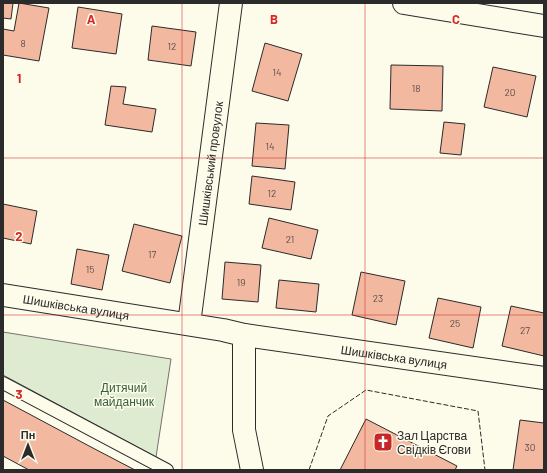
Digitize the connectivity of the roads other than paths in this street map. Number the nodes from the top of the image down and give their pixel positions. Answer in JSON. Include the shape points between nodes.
{"nodes":[{"id":1,"x":231,"y":3,"type":"edge"},
{"id":2,"x":404,"y":3,"type":"edge"},
{"id":3,"x":544,"y":26,"type":"edge"},
{"id":4,"x":3,"y":294,"type":"edge"},
{"id":5,"x":189,"y":324,"type":"junction"},
{"id":6,"x":244,"y":335,"type":"junction"},
{"id":7,"x":544,"y":378,"type":"edge"},
{"id":8,"x":3,"y":383,"type":"edge"},
{"id":9,"x":167,"y":470,"type":"edge"},
{"id":10,"x":252,"y":470,"type":"edge"}],
"edges":[{"from":1,"to":5,"type":"street","name":"Шишківський провулок"},
{"from":2,"to":3,"type":"street"},
{"from":4,"to":5,"type":"street","name":"Шишківська вулиця"},
{"from":5,"to":6,"type":"street","name":"Шишківська вулиця"},
{"from":6,"to":7,"type":"street","name":"Шишківська вулиця"},
{"from":6,"to":10,"type":"street","via":[[244,430]]},
{"from":8,"to":9,"type":"lane"}]}
